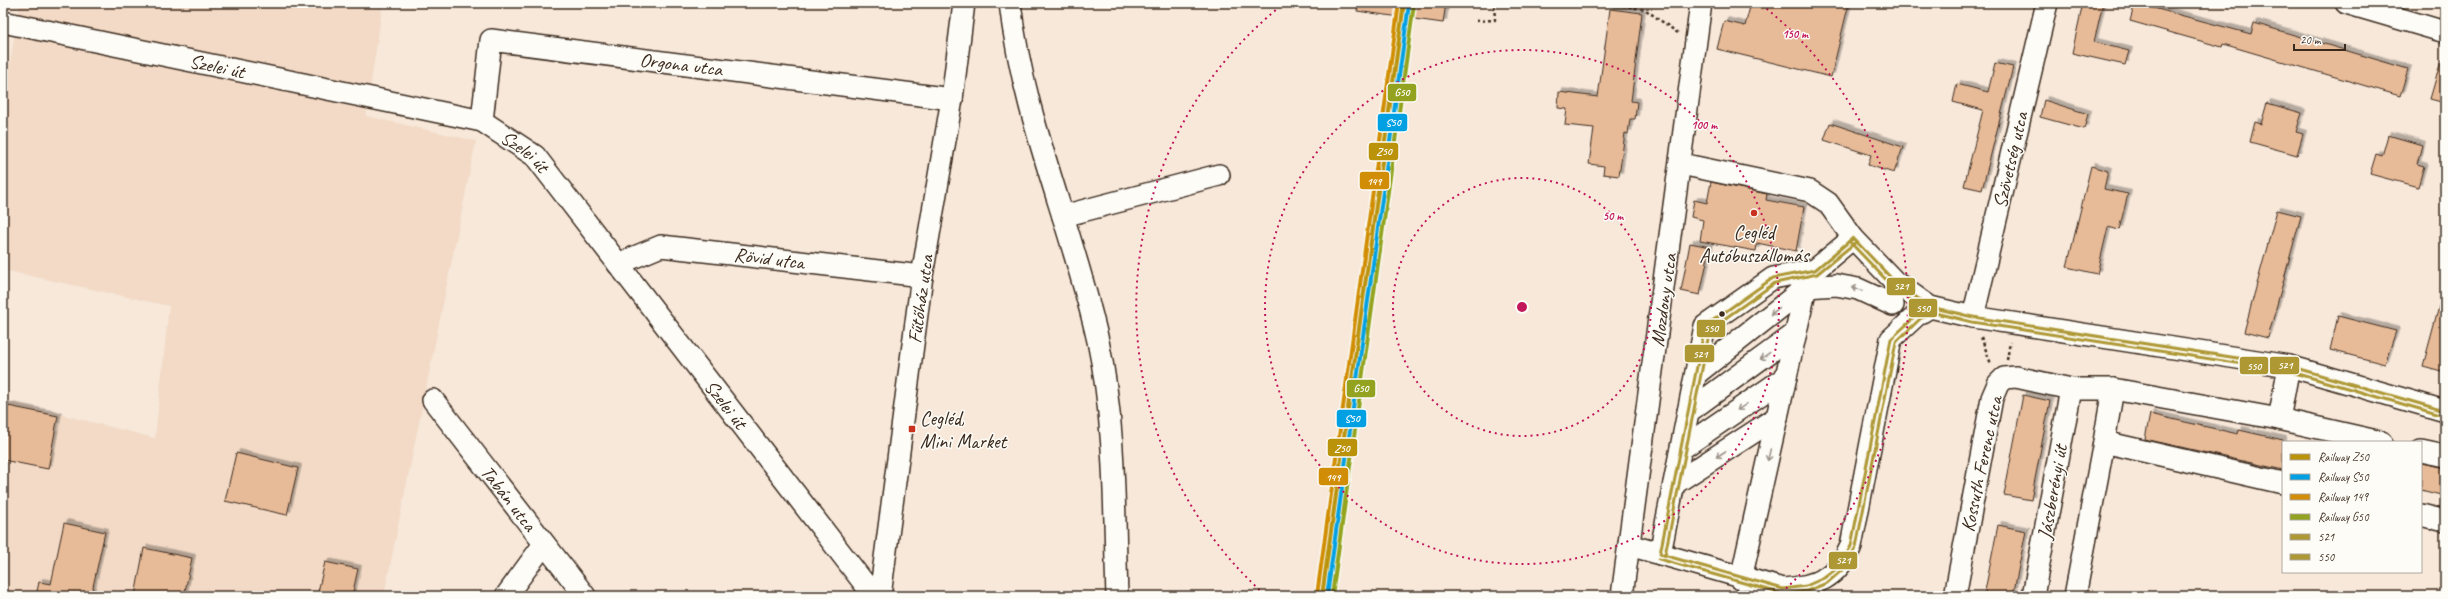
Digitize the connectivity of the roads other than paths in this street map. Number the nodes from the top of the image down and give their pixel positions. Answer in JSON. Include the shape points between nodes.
{"nodes":[{"id":1,"x":964,"y":3,"type":"edge"},
{"id":2,"x":1010,"y":3,"type":"edge"},
{"id":3,"x":1701,"y":3,"type":"edge"},
{"id":4,"x":2047,"y":3,"type":"edge"},
{"id":5,"x":2346,"y":3,"type":"edge"},
{"id":6,"x":3,"y":22,"type":"edge"},
{"id":7,"x":2445,"y":32,"type":"edge"},
{"id":8,"x":952,"y":99,"type":"junction"},
{"id":9,"x":482,"y":121,"type":"junction"},
{"id":10,"x":1681,"y":164,"type":"junction"},
{"id":11,"x":1219,"y":175,"type":"dead end"},
{"id":12,"x":1063,"y":216,"type":"junction"},
{"id":13,"x":1853,"y":238,"type":"junction"},
{"id":14,"x":618,"y":264,"type":"junction"},
{"id":15,"x":922,"y":276,"type":"junction"},
{"id":16,"x":1811,"y":278,"type":"junction"},
{"id":17,"x":1895,"y":282,"type":"junction"},
{"id":18,"x":1893,"y":305,"type":"junction"},
{"id":19,"x":1930,"y":307,"type":"junction"},
{"id":20,"x":1973,"y":317,"type":"junction"},
{"id":21,"x":1796,"y":333,"type":"junction"},
{"id":22,"x":1891,"y":339,"type":"junction"},
{"id":23,"x":2289,"y":366,"type":"junction"},
{"id":24,"x":1696,"y":374,"type":"junction"},
{"id":25,"x":1786,"y":377,"type":"junction"},
{"id":26,"x":2071,"y":388,"type":"junction"},
{"id":27,"x":2113,"y":389,"type":"junction"},
{"id":28,"x":434,"y":400,"type":"dead end"},
{"id":29,"x":2445,"y":411,"type":"edge"},
{"id":30,"x":1688,"y":412,"type":"junction"},
{"id":31,"x":1777,"y":417,"type":"junction"},
{"id":32,"x":2279,"y":419,"type":"junction"},
{"id":33,"x":2377,"y":441,"type":"edge"},
{"id":34,"x":2104,"y":442,"type":"junction"},
{"id":35,"x":1681,"y":449,"type":"junction"},
{"id":36,"x":2422,"y":451,"type":"edge"},
{"id":37,"x":2445,"y":456,"type":"edge"},
{"id":38,"x":2282,"y":483,"type":"edge"},
{"id":39,"x":1674,"y":484,"type":"junction"},
{"id":40,"x":2422,"y":515,"type":"edge"},
{"id":41,"x":2445,"y":521,"type":"edge"},
{"id":42,"x":544,"y":544,"type":"junction"},
{"id":43,"x":1629,"y":545,"type":"junction"},
{"id":44,"x":1660,"y":554,"type":"junction"},
{"id":45,"x":1741,"y":579,"type":"junction"},
{"id":46,"x":506,"y":596,"type":"edge"},
{"id":47,"x":584,"y":596,"type":"edge"},
{"id":48,"x":874,"y":596,"type":"edge"},
{"id":49,"x":880,"y":596,"type":"edge"},
{"id":50,"x":1118,"y":596,"type":"edge"},
{"id":51,"x":1622,"y":596,"type":"edge"},
{"id":52,"x":1955,"y":596,"type":"edge"},
{"id":53,"x":2033,"y":596,"type":"edge"},
{"id":54,"x":2075,"y":596,"type":"edge"}],
"edges":[{"from":1,"to":8,"type":"street","name":"Fűtőház utca"},
{"from":2,"to":12,"type":"street","via":[[1026,88]]},
{"from":3,"to":10,"type":"street","name":"Mozdony utca"},
{"from":4,"to":20,"type":"street","name":"Szövetség utca"},
{"from":5,"to":7,"type":"street"},
{"from":6,"to":9,"type":"street","name":"Szelei út"},
{"from":8,"to":9,"type":"street","name":"Orgona utca","via":[[491,40]]},
{"from":8,"to":15,"type":"street","name":"Fűtőház utca"},
{"from":9,"to":14,"type":"street","name":"Szelei út","via":[[535,156]]},
{"from":10,"to":13,"type":"street","via":[[1810,191],[1828,203]]},
{"from":10,"to":43,"type":"street","name":"Mozdony utca"},
{"from":11,"to":12,"type":"street"},
{"from":12,"to":50,"type":"street","via":[[1092,316],[1107,395],[1112,447]]},
{"from":13,"to":16,"type":"street"},
{"from":13,"to":17,"type":"street"},
{"from":14,"to":15,"type":"street","name":"Rövid utca","via":[[661,246]]},
{"from":14,"to":48,"type":"street","name":"Szelei út"},
{"from":15,"to":49,"type":"street","name":"Fűtőház utca"},
{"from":18,"to":16,"type":"street","one_way":true,"via":[[1858,289]]},
{"from":16,"to":21,"type":"street"},
{"from":16,"to":24,"type":"street","one_way":true},
{"from":16,"to":24,"type":"street","via":[[1773,278],[1705,326]]},
{"from":17,"to":18,"type":"street"},
{"from":17,"to":19,"type":"street"},
{"from":18,"to":22,"type":"street"},
{"from":19,"to":20,"type":"street"},
{"from":19,"to":22,"type":"street","via":[[1917,315]]},
{"from":20,"to":23,"type":"street"},
{"from":21,"to":25,"type":"street"},
{"from":21,"to":30,"type":"street","one_way":true},
{"from":22,"to":45,"type":"street","via":[[1851,546],[1845,561],[1820,582],[1802,588],[1783,589]]},
{"from":23,"to":29,"type":"street"},
{"from":23,"to":32,"type":"street"},
{"from":24,"to":30,"type":"street"},
{"from":25,"to":31,"type":"street"},
{"from":25,"to":35,"type":"street","one_way":true},
{"from":26,"to":27,"type":"street","name":"Kossuth Ferenc utca"},
{"from":26,"to":52,"type":"street","name":"Kossuth Ferenc utca","via":[[2016,377],[2001,381],[1992,398]]},
{"from":26,"to":53,"type":"street","name":"Jászberényi út"},
{"from":27,"to":32,"type":"street","name":"Kossuth Ferenc utca"},
{"from":27,"to":34,"type":"street"},
{"from":28,"to":42,"type":"street","name":"Tabán utca"},
{"from":30,"to":35,"type":"street"},
{"from":31,"to":39,"type":"street","one_way":true},
{"from":31,"to":45,"type":"street","one_way":true},
{"from":32,"to":33,"type":"street"},
{"from":34,"to":38,"type":"street"},
{"from":34,"to":54,"type":"street"},
{"from":35,"to":39,"type":"street"},
{"from":36,"to":37,"type":"street"},
{"from":39,"to":44,"type":"street"},
{"from":40,"to":41,"type":"street"},
{"from":42,"to":46,"type":"street"},
{"from":42,"to":47,"type":"street","name":"Tabán utca"},
{"from":43,"to":44,"type":"street"},
{"from":43,"to":51,"type":"street","name":"Mozdony utca"},
{"from":44,"to":45,"type":"street"}]}
